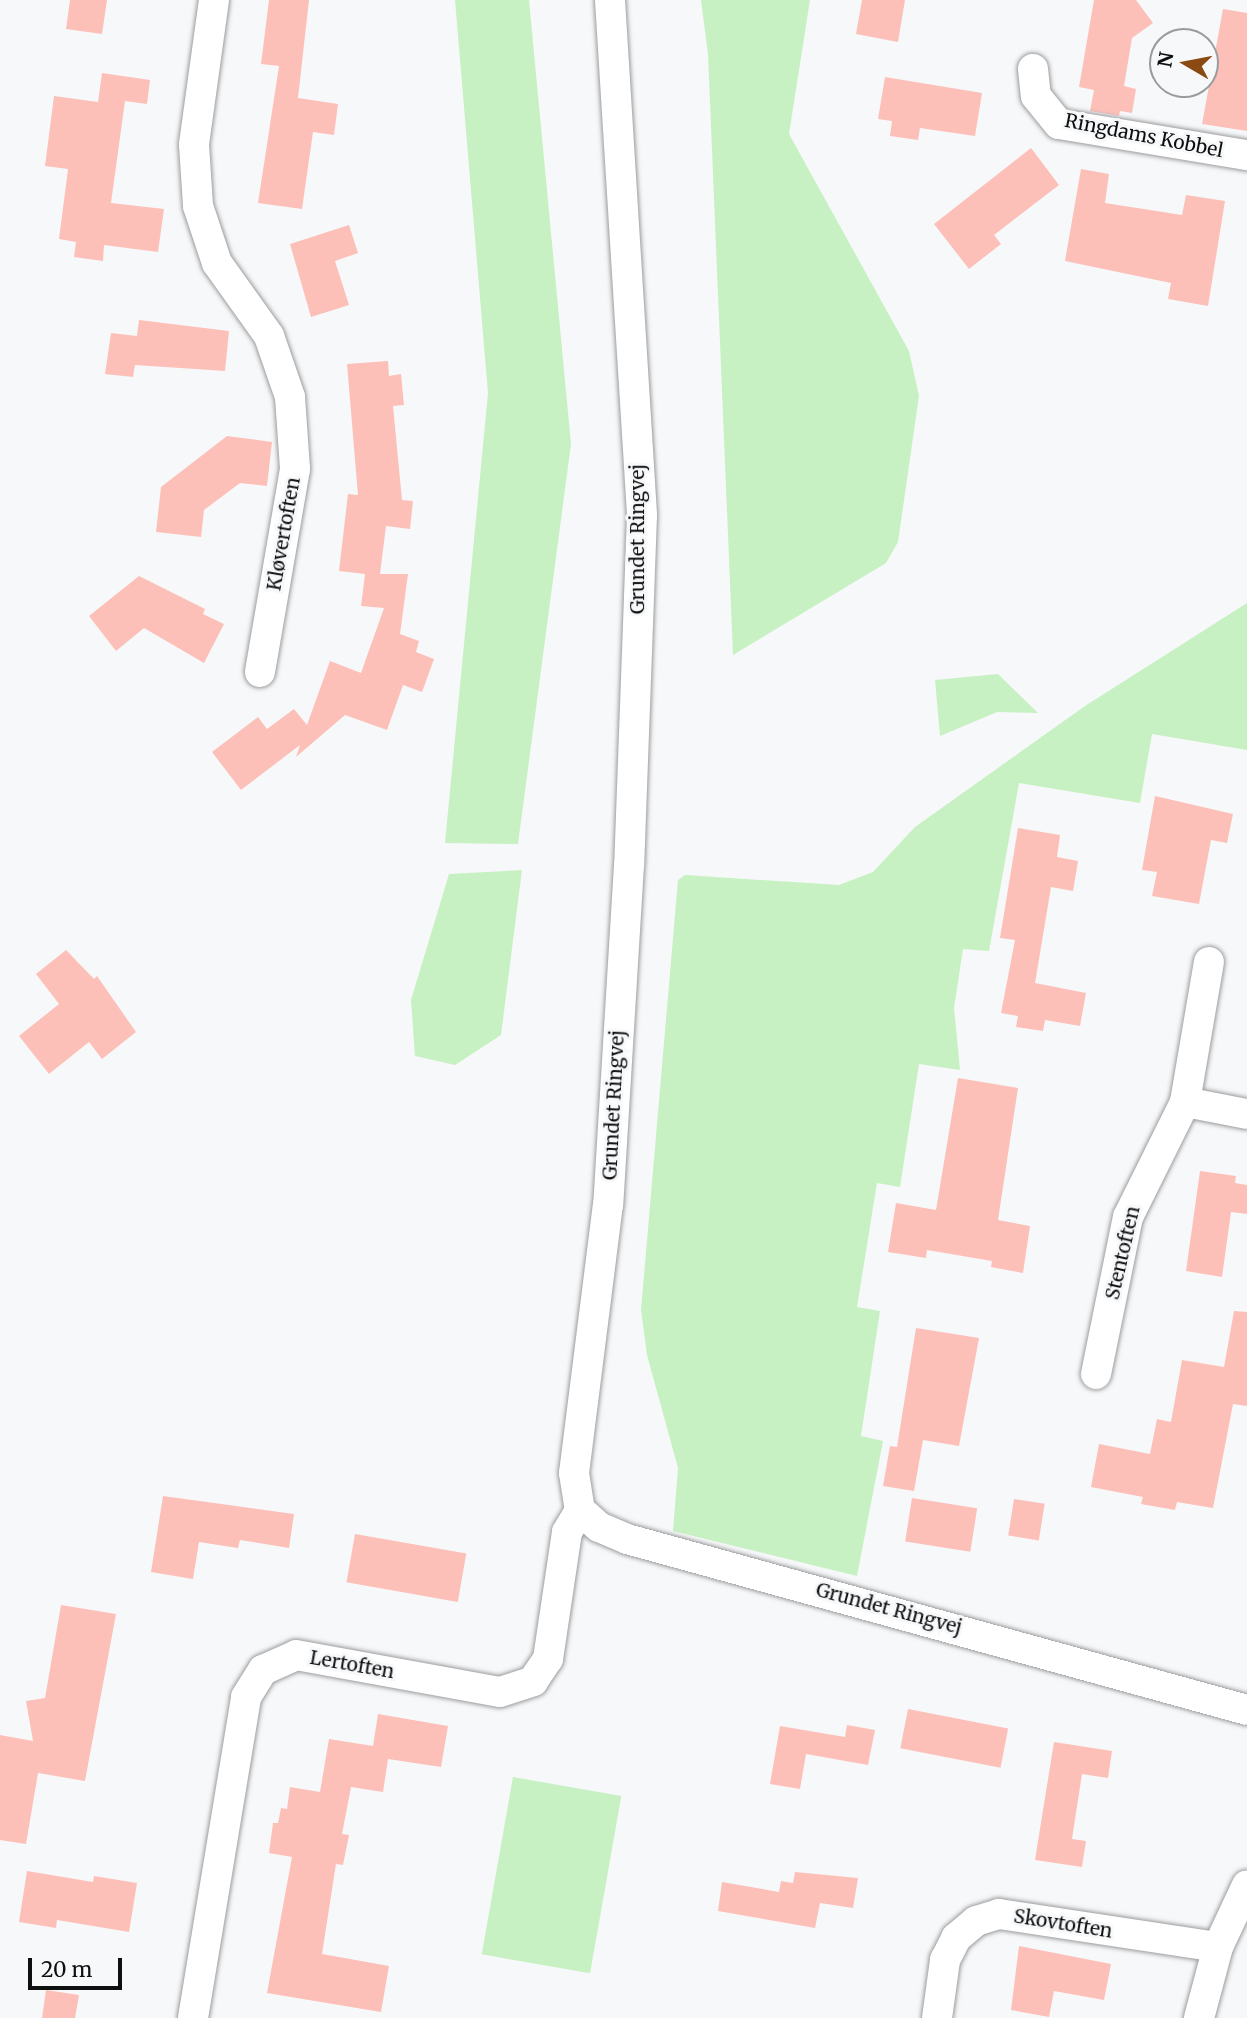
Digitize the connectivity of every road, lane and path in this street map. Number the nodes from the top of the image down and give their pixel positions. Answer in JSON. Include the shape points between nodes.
{"nodes":[{"id":1,"x":214,"y":0,"type":"edge"},
{"id":2,"x":610,"y":0,"type":"edge"},
{"id":3,"x":1032,"y":69,"type":"dead end"},
{"id":4,"x":1247,"y":155,"type":"edge"},
{"id":5,"x":260,"y":672,"type":"dead end"},
{"id":6,"x":1209,"y":962,"type":"dead end"},
{"id":7,"x":1185,"y":1102,"type":"junction"},
{"id":8,"x":1247,"y":1114,"type":"edge"},
{"id":9,"x":1096,"y":1374,"type":"dead end"},
{"id":10,"x":580,"y":1510,"type":"junction"},
{"id":11,"x":1247,"y":1710,"type":"edge"},
{"id":12,"x":1247,"y":1885,"type":"edge"},
{"id":13,"x":1218,"y":1947,"type":"junction"},
{"id":14,"x":193,"y":2018,"type":"edge"},
{"id":15,"x":937,"y":2018,"type":"edge"},
{"id":16,"x":1199,"y":2018,"type":"edge"}],
"edges":[{"from":1,"to":5,"type":"street","name":"Kløvertoften","via":[[194,145],[198,206],[217,263],[269,336],[290,397],[295,469]]},
{"from":2,"to":10,"type":"street","name":"Grundet Ringvej","via":[[642,515],[629,865],[608,1204],[574,1473]]},
{"from":3,"to":4,"type":"street","name":"Ringdams Kobbel","via":[[1036,96],[1059,124]]},
{"from":6,"to":7,"type":"street","name":"Stentoften"},
{"from":7,"to":8,"type":"street"},
{"from":7,"to":9,"type":"street","name":"Stentoften","via":[[1146,1172],[1128,1217]]},
{"from":10,"to":11,"type":"street","name":"Grundet Ringvej","via":[[599,1527],[627,1539]]},
{"from":10,"to":14,"type":"street","name":"Lertoften","via":[[567,1532],[548,1659],[533,1681],[500,1692],[296,1655],[263,1670],[246,1697]]},
{"from":12,"to":13,"type":"street"},
{"from":13,"to":15,"type":"street","name":"Skovtoften","via":[[999,1914],[975,1920],[956,1938],[945,1960]]},
{"from":13,"to":16,"type":"street"}]}
